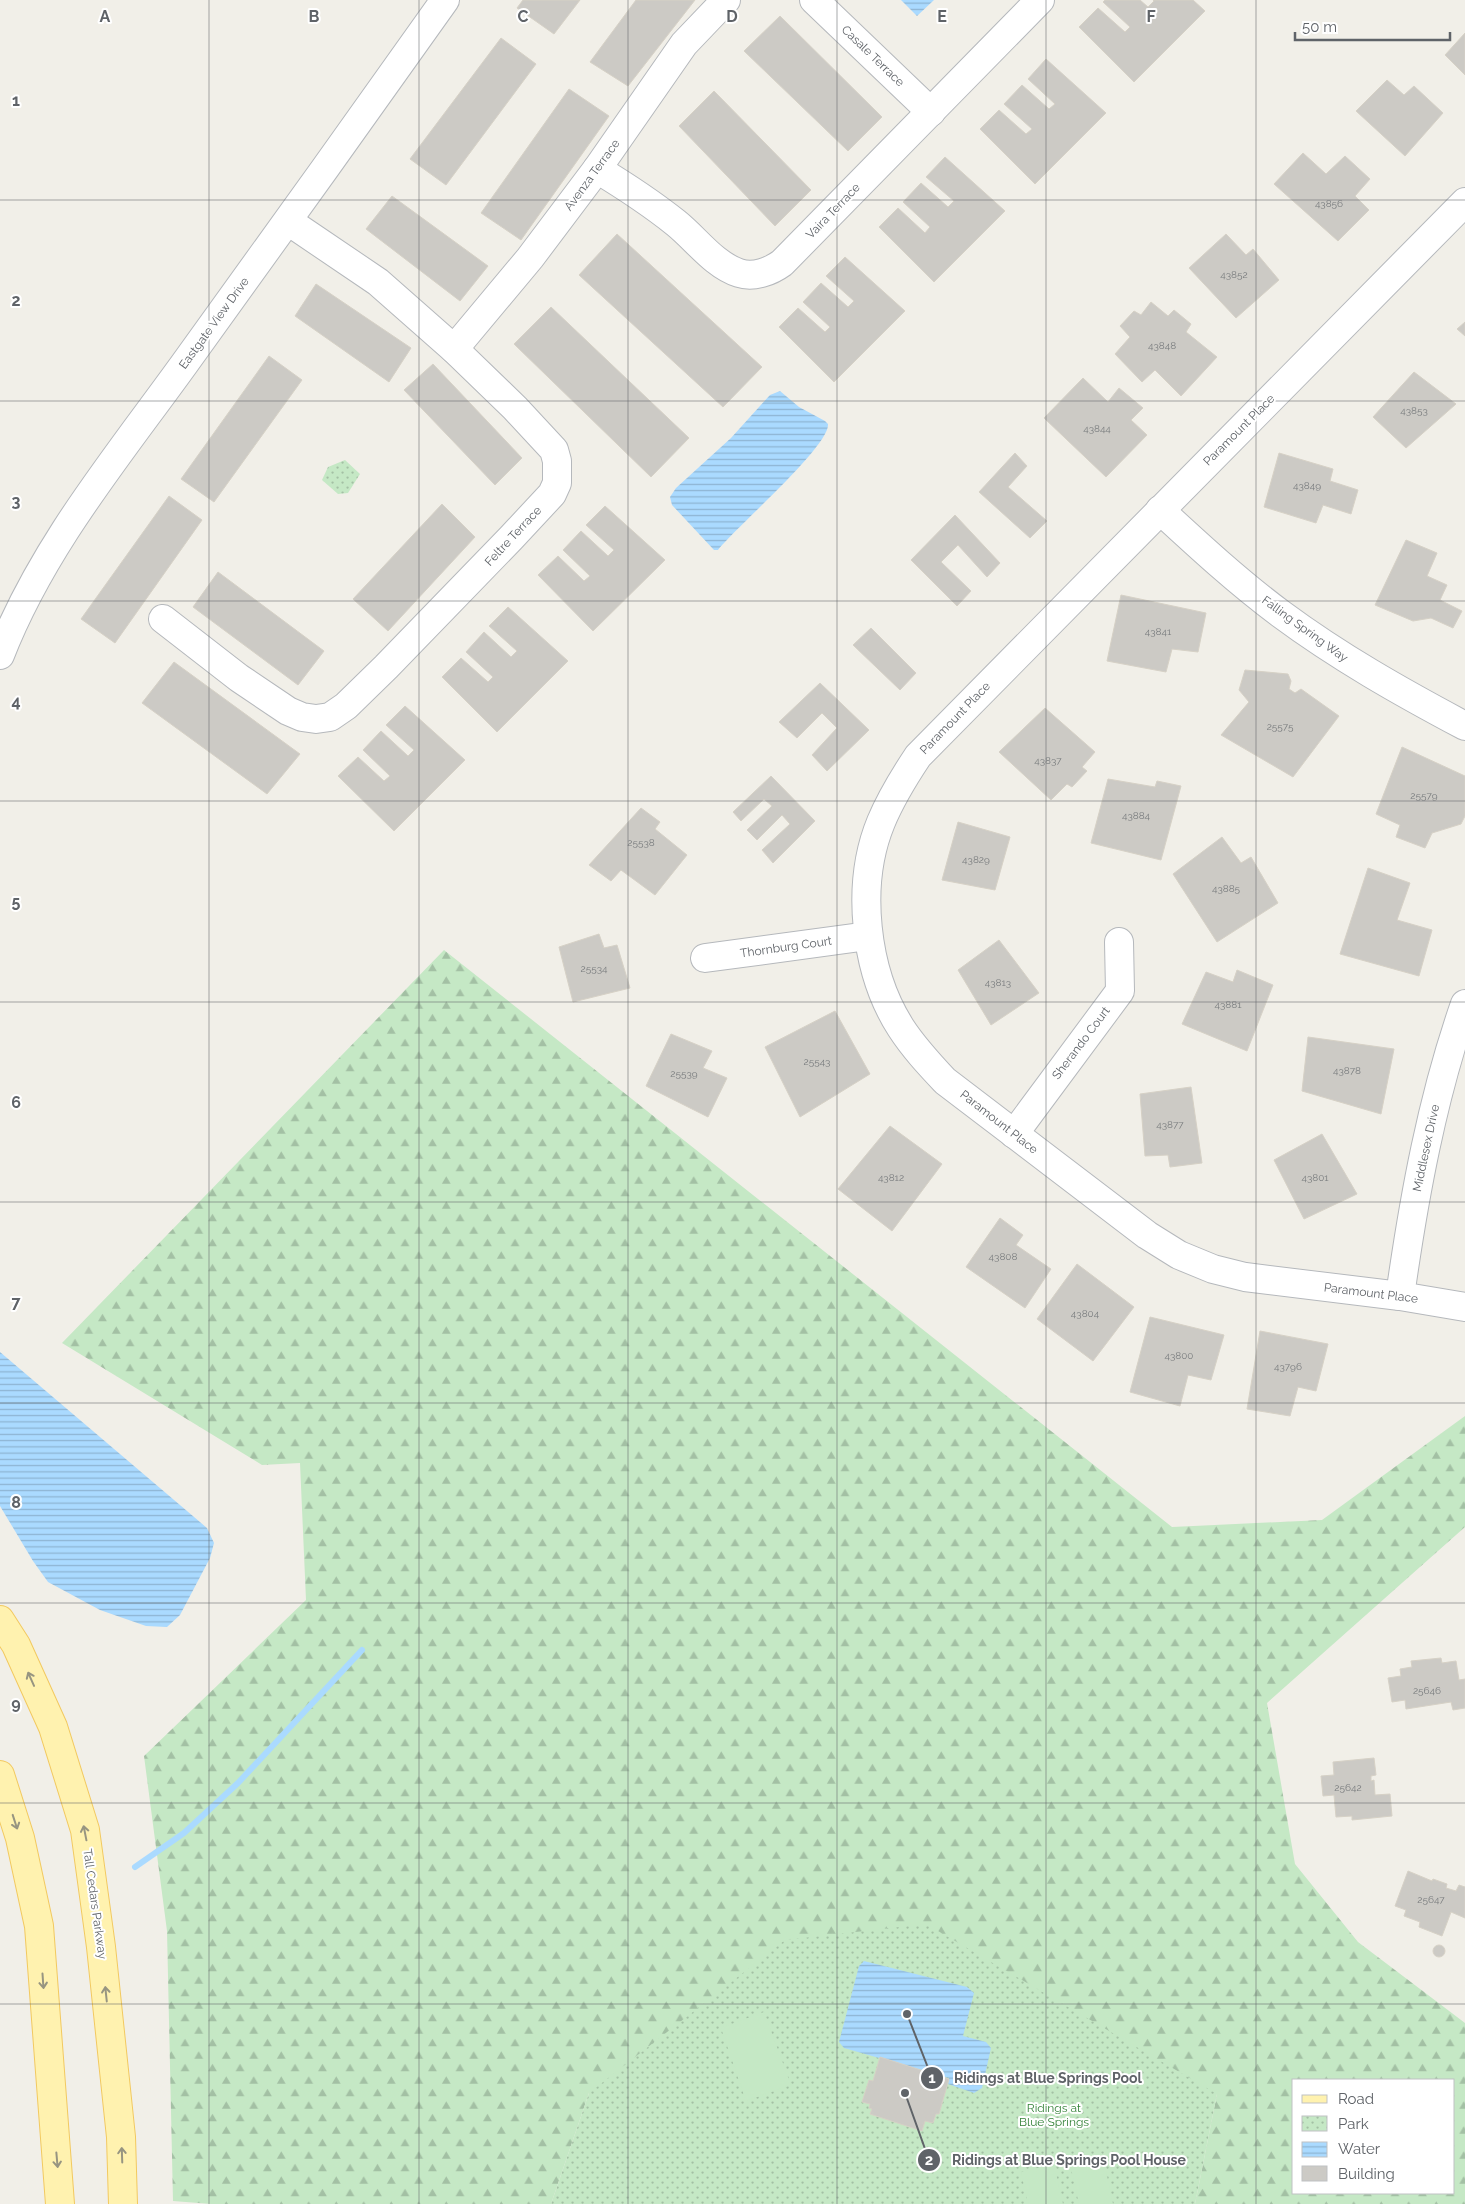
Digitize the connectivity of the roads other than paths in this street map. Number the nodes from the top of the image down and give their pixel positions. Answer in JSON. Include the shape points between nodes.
{"nodes":[{"id":1,"x":444,"y":0,"type":"edge"},
{"id":2,"x":726,"y":0,"type":"edge"},
{"id":3,"x":814,"y":0,"type":"edge"},
{"id":4,"x":1040,"y":0,"type":"edge"},
{"id":5,"x":931,"y":112,"type":"junction"},
{"id":6,"x":597,"y":170,"type":"junction"},
{"id":7,"x":1465,"y":202,"type":"edge"},
{"id":8,"x":288,"y":221,"type":"junction"},
{"id":9,"x":454,"y":349,"type":"junction"},
{"id":10,"x":1160,"y":510,"type":"junction"},
{"id":11,"x":163,"y":619,"type":"dead end"},
{"id":12,"x":0,"y":655,"type":"edge"},
{"id":13,"x":1465,"y":726,"type":"edge"},
{"id":14,"x":868,"y":936,"type":"junction"},
{"id":15,"x":1119,"y":942,"type":"dead end"},
{"id":16,"x":705,"y":958,"type":"dead end"},
{"id":17,"x":1465,"y":1004,"type":"edge"},
{"id":18,"x":1014,"y":1134,"type":"junction"},
{"id":19,"x":1400,"y":1296,"type":"junction"},
{"id":20,"x":1465,"y":1307,"type":"edge"},
{"id":21,"x":0,"y":1620,"type":"edge"},
{"id":22,"x":0,"y":1775,"type":"edge"},
{"id":23,"x":60,"y":2204,"type":"edge"},
{"id":24,"x":123,"y":2204,"type":"edge"}],
"edges":[{"from":1,"to":8,"type":"street","name":"Eastgate View Drive"},
{"from":2,"to":6,"type":"street","name":"Avenza Terrace","via":[[684,44]]},
{"from":3,"to":5,"type":"street","name":"Casale Terrace"},
{"from":4,"to":5,"type":"street","name":"Vaira Terrace"},
{"from":5,"to":6,"type":"street","name":"Vaira Terrace","via":[[782,263],[761,273],[740,274],[728,267],[639,195]]},
{"from":6,"to":9,"type":"street","name":"Avenza Terrace","via":[[530,258]]},
{"from":7,"to":10,"type":"street","name":"Paramount Place"},
{"from":8,"to":9,"type":"street","name":"Feltre Terrace","via":[[378,282]]},
{"from":8,"to":12,"type":"street","name":"Eastgate View Drive","via":[[68,526],[29,589]]},
{"from":9,"to":11,"type":"street","name":"Feltre Terrace","via":[[554,450],[557,483],[552,494],[511,538],[346,706],[330,717],[316,719],[288,711]]},
{"from":10,"to":13,"type":"street","name":"Falling Spring Way","via":[[1218,564],[1280,614],[1396,690]]},
{"from":10,"to":14,"type":"street","name":"Paramount Place","via":[[935,737],[897,786],[880,824],[870,860],[866,901]]},
{"from":14,"to":16,"type":"street","name":"Thornburg Court"},
{"from":14,"to":18,"type":"street","name":"Paramount Place","via":[[885,998],[900,1027],[946,1081]]},
{"from":15,"to":18,"type":"street","name":"Sherando Court","via":[[1120,991]]},
{"from":17,"to":19,"type":"street","name":"Middlesex Drive","via":[[1433,1115],[1412,1215]]},
{"from":18,"to":19,"type":"street","name":"Paramount Place","via":[[1178,1255],[1245,1277]]},
{"from":19,"to":20,"type":"street","name":"Paramount Place"},
{"from":24,"to":21,"type":"main road","name":"Tall Cedars Parkway","one_way":true,"via":[[121,2137],[85,1830],[53,1727],[16,1645]]},
{"from":22,"to":23,"type":"main road","one_way":true,"via":[[20,1838],[39,1926]]}]}
